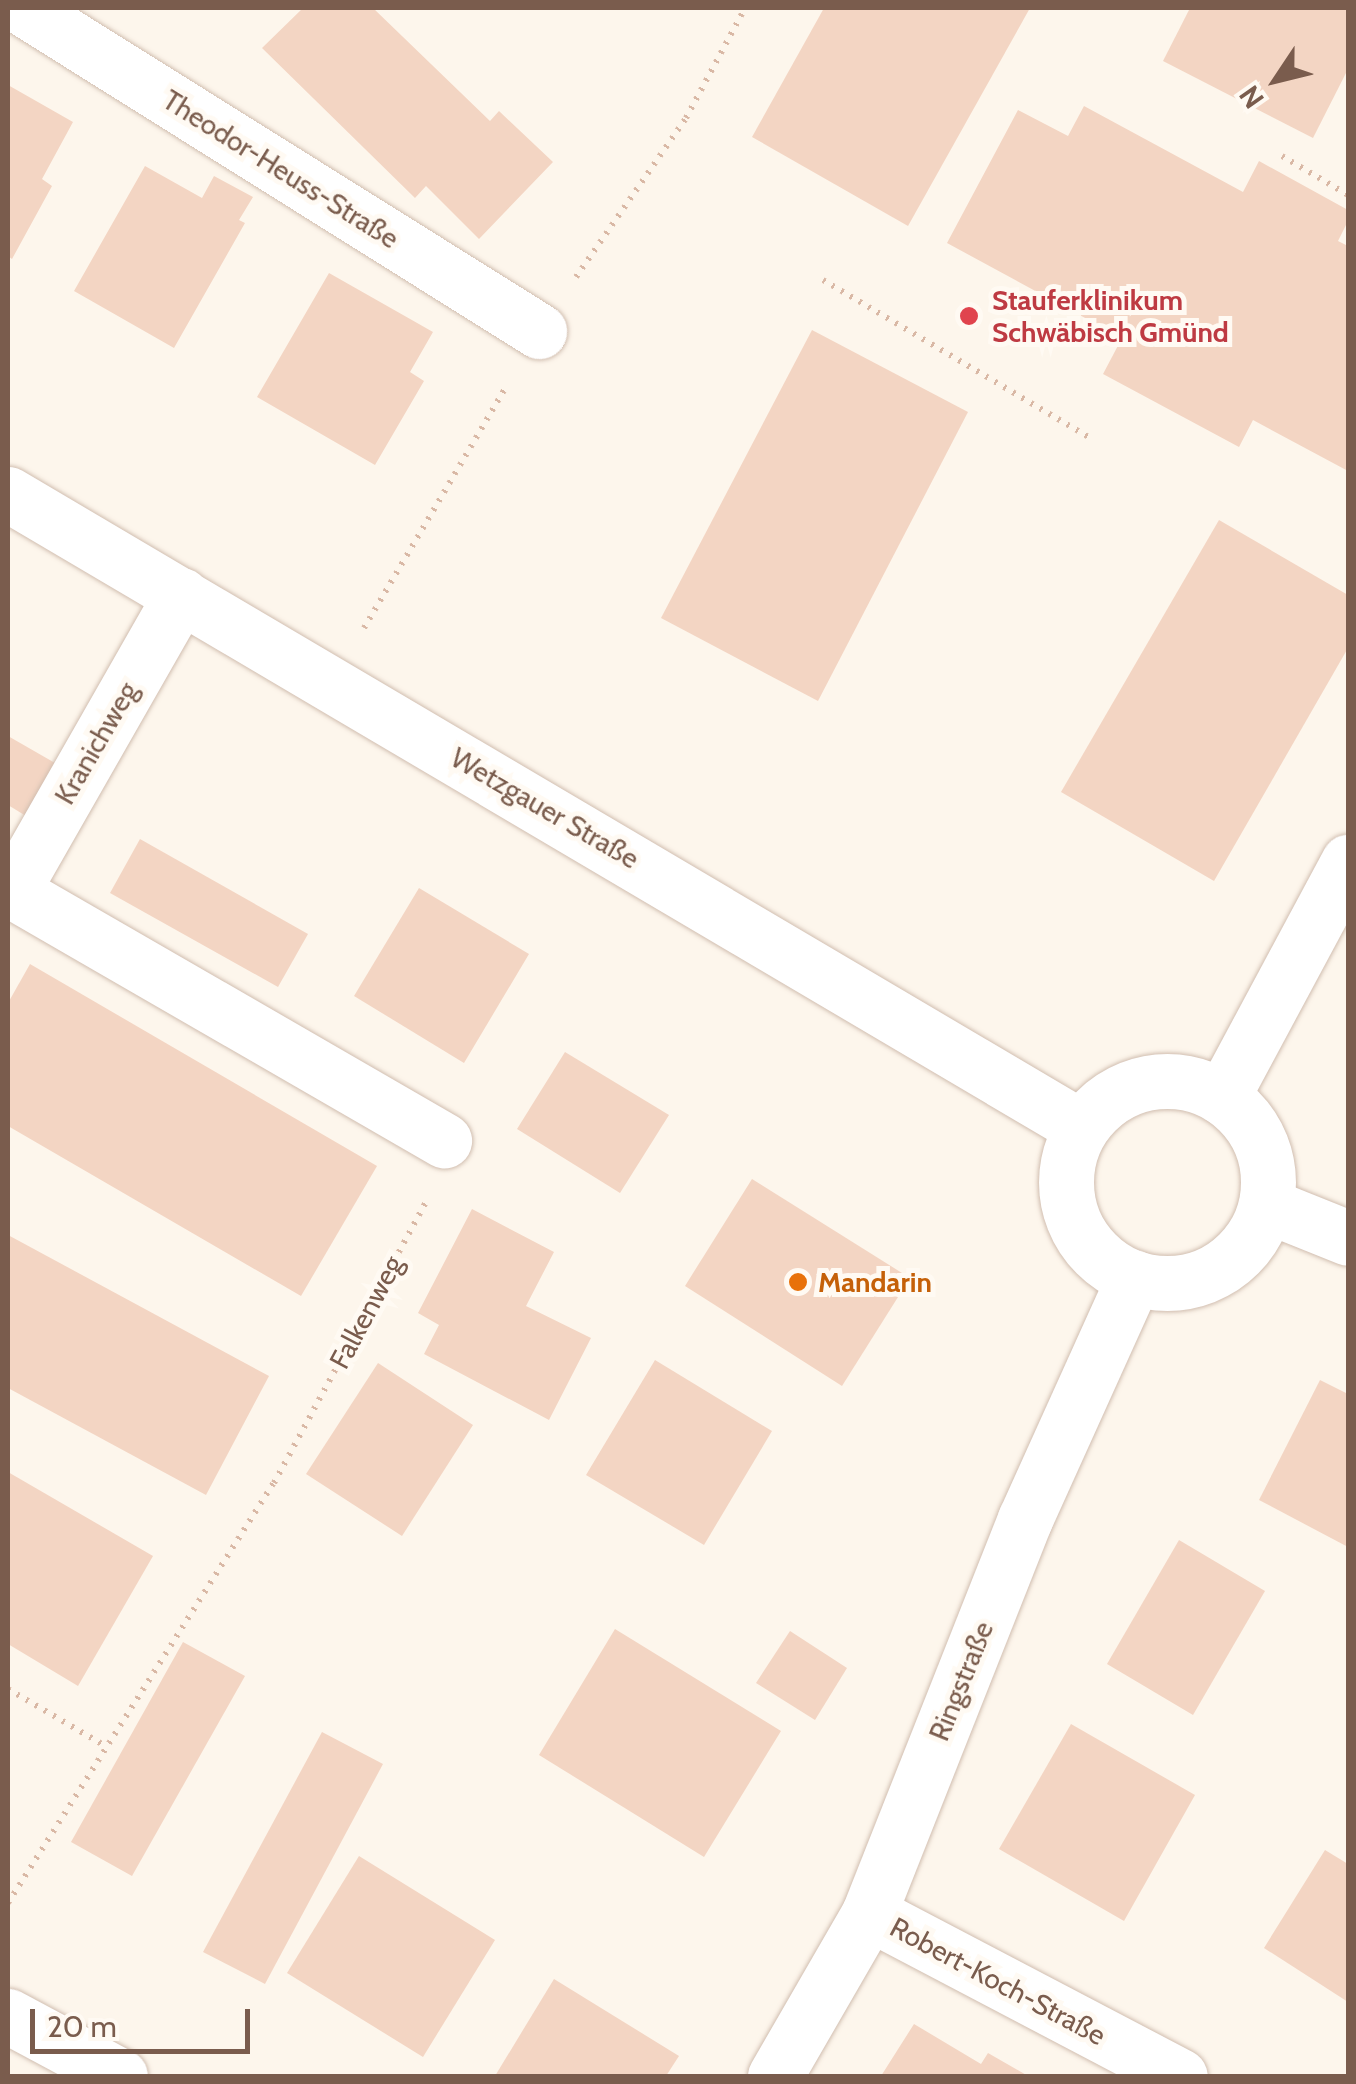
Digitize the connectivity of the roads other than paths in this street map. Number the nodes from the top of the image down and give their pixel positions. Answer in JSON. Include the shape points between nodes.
{"nodes":[{"id":1,"x":23,"y":8,"type":"edge"},
{"id":2,"x":80,"y":23,"type":"edge"},
{"id":3,"x":539,"y":331,"type":"dead end"},
{"id":4,"x":8,"y":494,"type":"edge"},
{"id":5,"x":180,"y":595,"type":"junction"},
{"id":6,"x":1348,"y":862,"type":"edge"},
{"id":7,"x":1222,"y":1096,"type":"junction"},
{"id":8,"x":1081,"y":1128,"type":"junction"},
{"id":9,"x":444,"y":1140,"type":"road end"},
{"id":10,"x":1266,"y":1205,"type":"junction"},
{"id":11,"x":1348,"y":1238,"type":"edge"},
{"id":12,"x":1134,"y":1278,"type":"junction"},
{"id":13,"x":869,"y":1913,"type":"junction"},
{"id":14,"x":8,"y":2016,"type":"edge"},
{"id":15,"x":120,"y":2076,"type":"edge"},
{"id":16,"x":775,"y":2076,"type":"edge"},
{"id":17,"x":1180,"y":2076,"type":"edge"}],
"edges":[{"from":1,"to":2,"type":"street","name":"Theodor-Heuss-Straße"},
{"from":2,"to":3,"type":"street","name":"Theodor-Heuss-Straße"},
{"from":4,"to":5,"type":"street","name":"Wetzgauer Straße"},
{"from":5,"to":8,"type":"street","name":"Wetzgauer Straße"},
{"from":5,"to":9,"type":"street","name":"Kranichweg","via":[[12,892]]},
{"from":6,"to":7,"type":"street"},
{"from":7,"to":8,"type":"street","via":[[1177,1082],[1129,1087],[1101,1103]]},
{"from":7,"to":10,"type":"street","via":[[1261,1144]]},
{"from":8,"to":12,"type":"street","via":[[1068,1156],[1071,1216],[1085,1242]]},
{"from":10,"to":11,"type":"street"},
{"from":10,"to":12,"type":"street","via":[[1231,1261],[1201,1278],[1168,1284]]},
{"from":12,"to":13,"type":"street","name":"Ringstraße","via":[[1025,1520]]},
{"from":13,"to":16,"type":"street","name":"Ringstraße"},
{"from":13,"to":17,"type":"street","name":"Robert-Koch-Straße"},
{"from":14,"to":15,"type":"street"}]}
